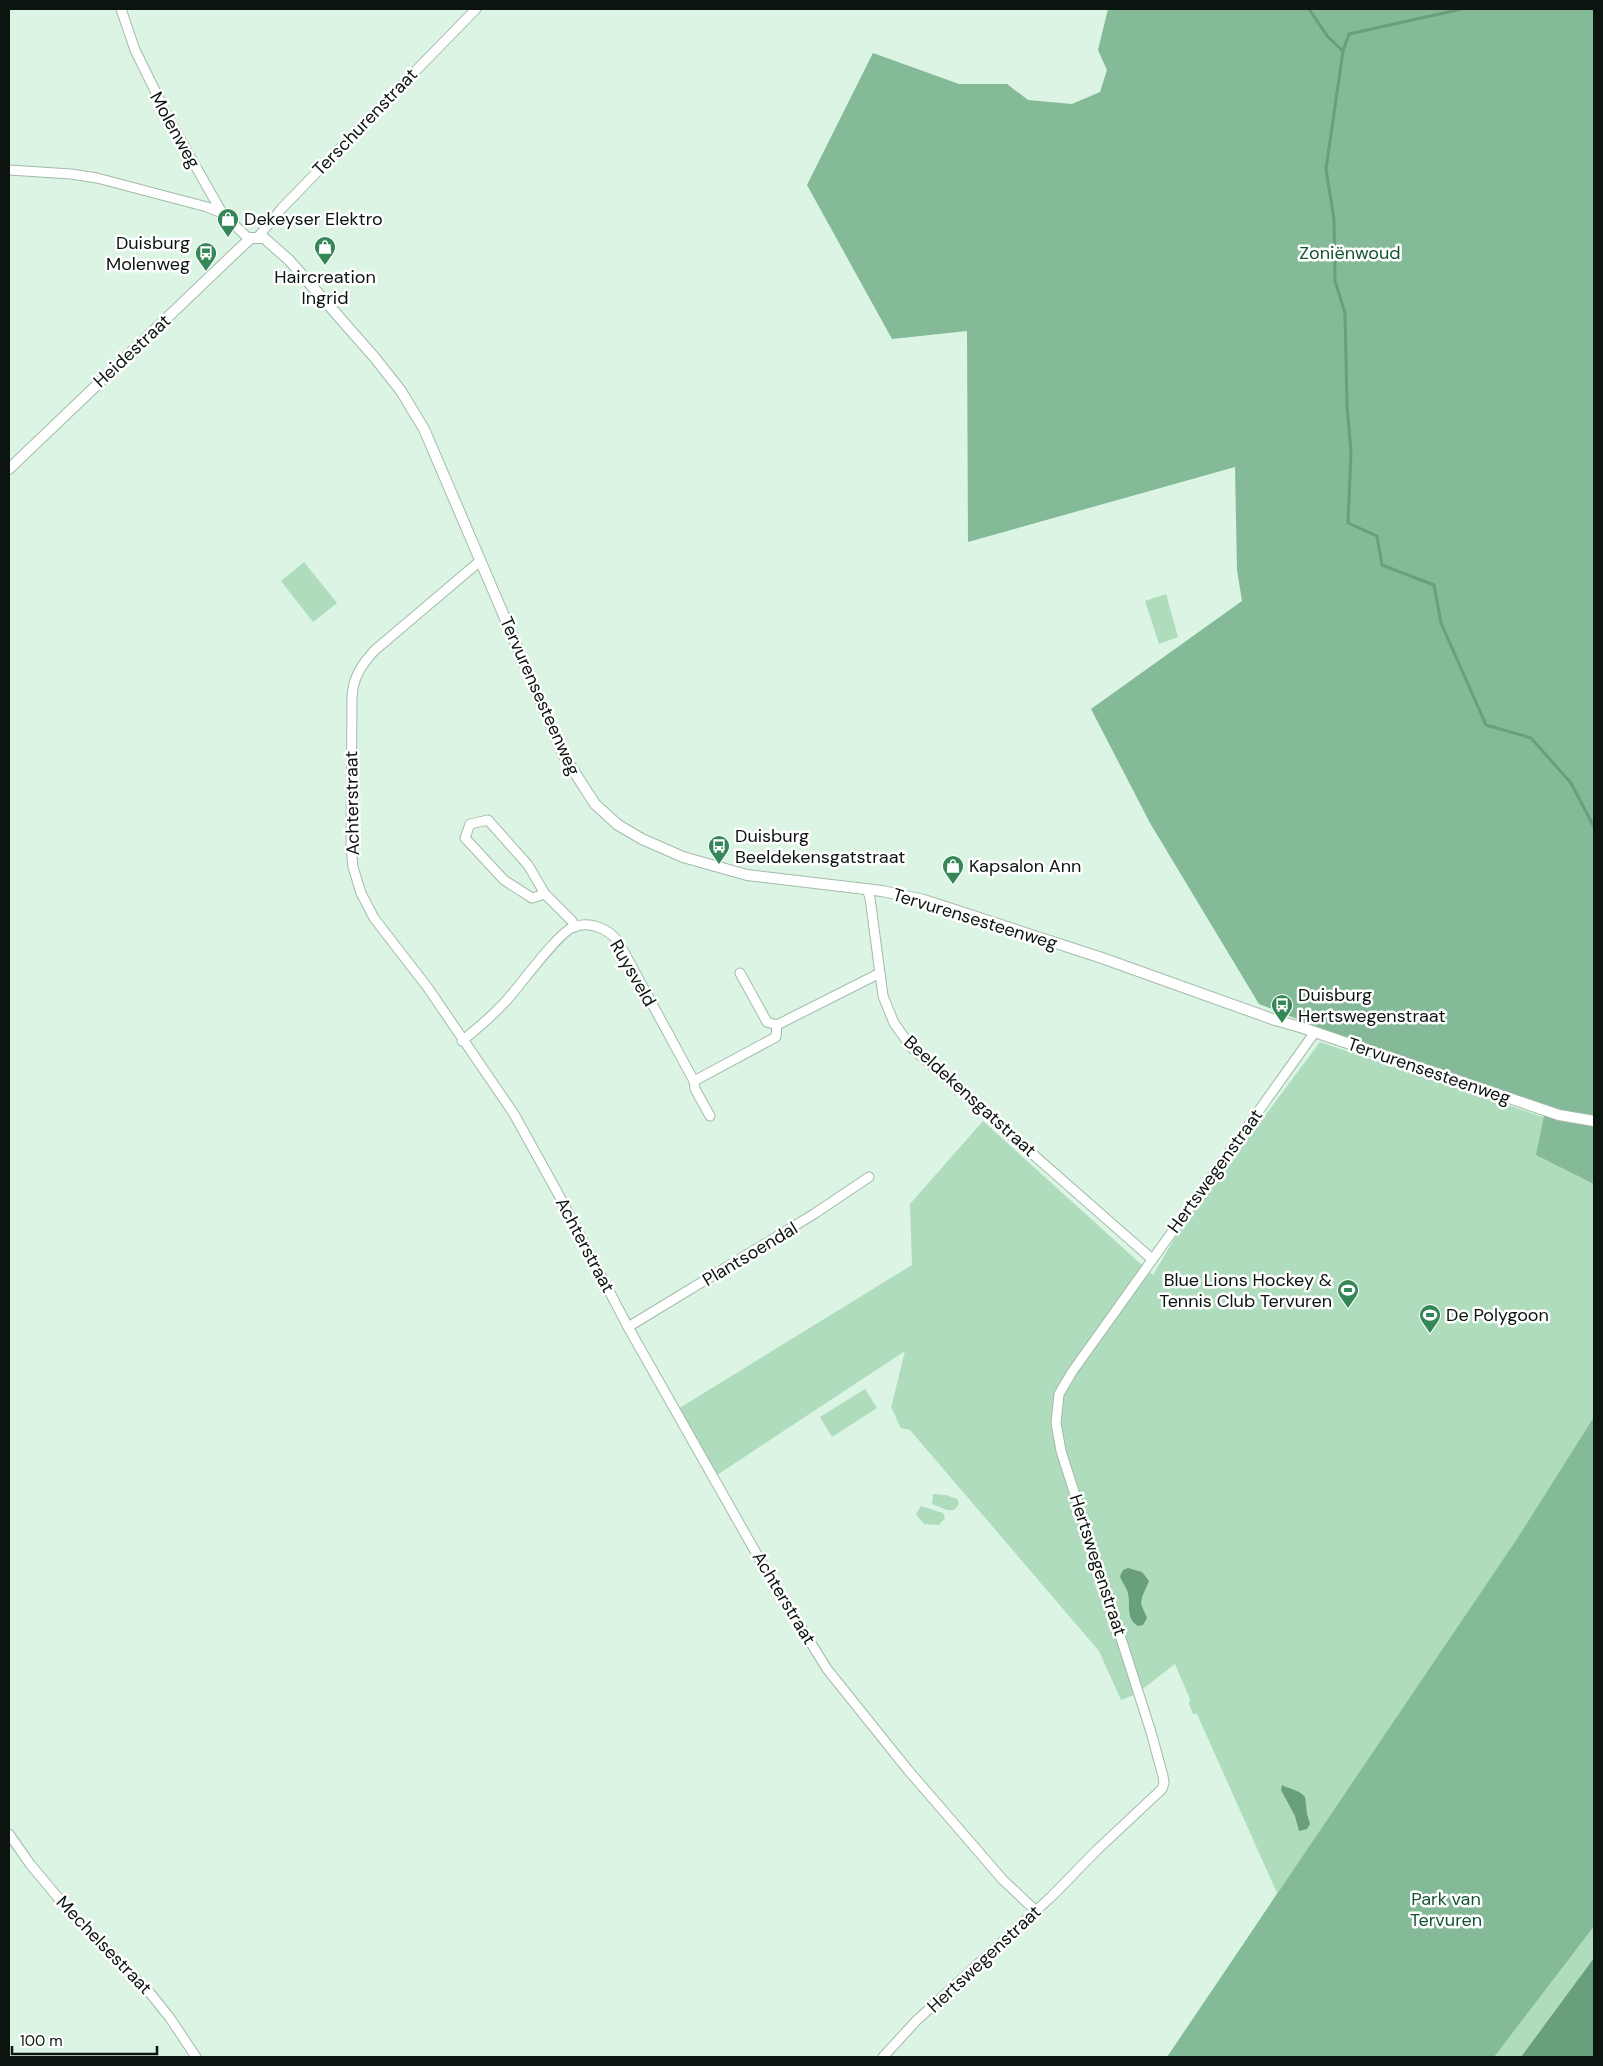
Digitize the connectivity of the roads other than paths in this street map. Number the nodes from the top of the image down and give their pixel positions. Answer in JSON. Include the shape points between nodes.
{"nodes":[{"id":1,"x":121,"y":9,"type":"edge"},
{"id":2,"x":476,"y":9,"type":"edge"},
{"id":3,"x":9,"y":170,"type":"edge"},
{"id":4,"x":222,"y":213,"type":"junction"},
{"id":5,"x":253,"y":238,"type":"junction"},
{"id":6,"x":9,"y":469,"type":"edge"},
{"id":7,"x":480,"y":561,"type":"junction"},
{"id":8,"x":867,"y":889,"type":"junction"},
{"id":9,"x":545,"y":894,"type":"junction"},
{"id":10,"x":575,"y":927,"type":"junction"},
{"id":11,"x":740,"y":972,"type":"dead end"},
{"id":12,"x":880,"y":973,"type":"junction"},
{"id":13,"x":777,"y":1025,"type":"junction"},
{"id":14,"x":1315,"y":1032,"type":"junction"},
{"id":15,"x":462,"y":1040,"type":"junction"},
{"id":16,"x":694,"y":1081,"type":"junction"},
{"id":17,"x":710,"y":1116,"type":"dead end"},
{"id":18,"x":1594,"y":1121,"type":"edge"},
{"id":19,"x":869,"y":1177,"type":"dead end"},
{"id":20,"x":1152,"y":1259,"type":"junction"},
{"id":21,"x":628,"y":1327,"type":"junction"},
{"id":22,"x":9,"y":1834,"type":"edge"},
{"id":23,"x":1036,"y":1911,"type":"junction"},
{"id":24,"x":196,"y":2057,"type":"edge"},
{"id":25,"x":883,"y":2057,"type":"edge"}],
"edges":[{"from":1,"to":4,"type":"street","name":"Molenweg","via":[[151,86]]},
{"from":2,"to":5,"type":"street","name":"Terschurenstraat"},
{"from":3,"to":4,"type":"street","via":[[97,178]]},
{"from":4,"to":5,"type":"street","name":"Molenweg"},
{"from":5,"to":6,"type":"street","name":"Heidestraat"},
{"from":5,"to":7,"type":"street","name":"Tervurensesteenweg","via":[[266,239],[289,260],[401,391],[424,429]]},
{"from":7,"to":8,"type":"street","name":"Tervurensesteenweg","via":[[564,756],[595,804],[618,825],[683,858],[724,870]]},
{"from":7,"to":15,"type":"street","name":"Achterstraat","via":[[375,650],[357,672],[352,687],[350,815],[353,867],[374,918],[428,988]]},
{"from":8,"to":12,"type":"street","name":"Beeldekensgatstraat"},
{"from":8,"to":14,"type":"street","name":"Tervurensesteenweg","via":[[948,907]]},
{"from":9,"to":9,"type":"street","via":[[528,865],[488,820],[470,824],[465,838],[504,880],[532,898]]},
{"from":9,"to":10,"type":"street"},
{"from":10,"to":15,"type":"street","via":[[560,937],[487,1021]]},
{"from":10,"to":16,"type":"street","name":"Ruysveld","via":[[602,928],[618,941]]},
{"from":11,"to":13,"type":"street","via":[[767,1022]]},
{"from":12,"to":13,"type":"street"},
{"from":12,"to":20,"type":"street","name":"Beeldekensgatstraat","via":[[883,996],[894,1023],[912,1048]]},
{"from":13,"to":16,"type":"street","via":[[776,1037]]},
{"from":14,"to":18,"type":"street","name":"Tervurensesteenweg","via":[[1550,1112]]},
{"from":14,"to":20,"type":"street","name":"Hertswegenstraat"},
{"from":15,"to":21,"type":"street","name":"Achterstraat","via":[[514,1114]]},
{"from":16,"to":17,"type":"street","name":"Ruysveld"},
{"from":19,"to":21,"type":"street","name":"Plantsoendal"},
{"from":20,"to":23,"type":"street","name":"Hertswegenstraat","via":[[1059,1394],[1056,1423],[1061,1451],[1151,1732],[1164,1783]]},
{"from":21,"to":23,"type":"street","name":"Achterstraat","via":[[768,1574],[827,1670],[1003,1880]]},
{"from":22,"to":24,"type":"street","name":"Mechelsestraat","via":[[70,1912],[150,1993]]},
{"from":23,"to":25,"type":"street","name":"Hertswegenstraat","via":[[916,2021]]}]}
